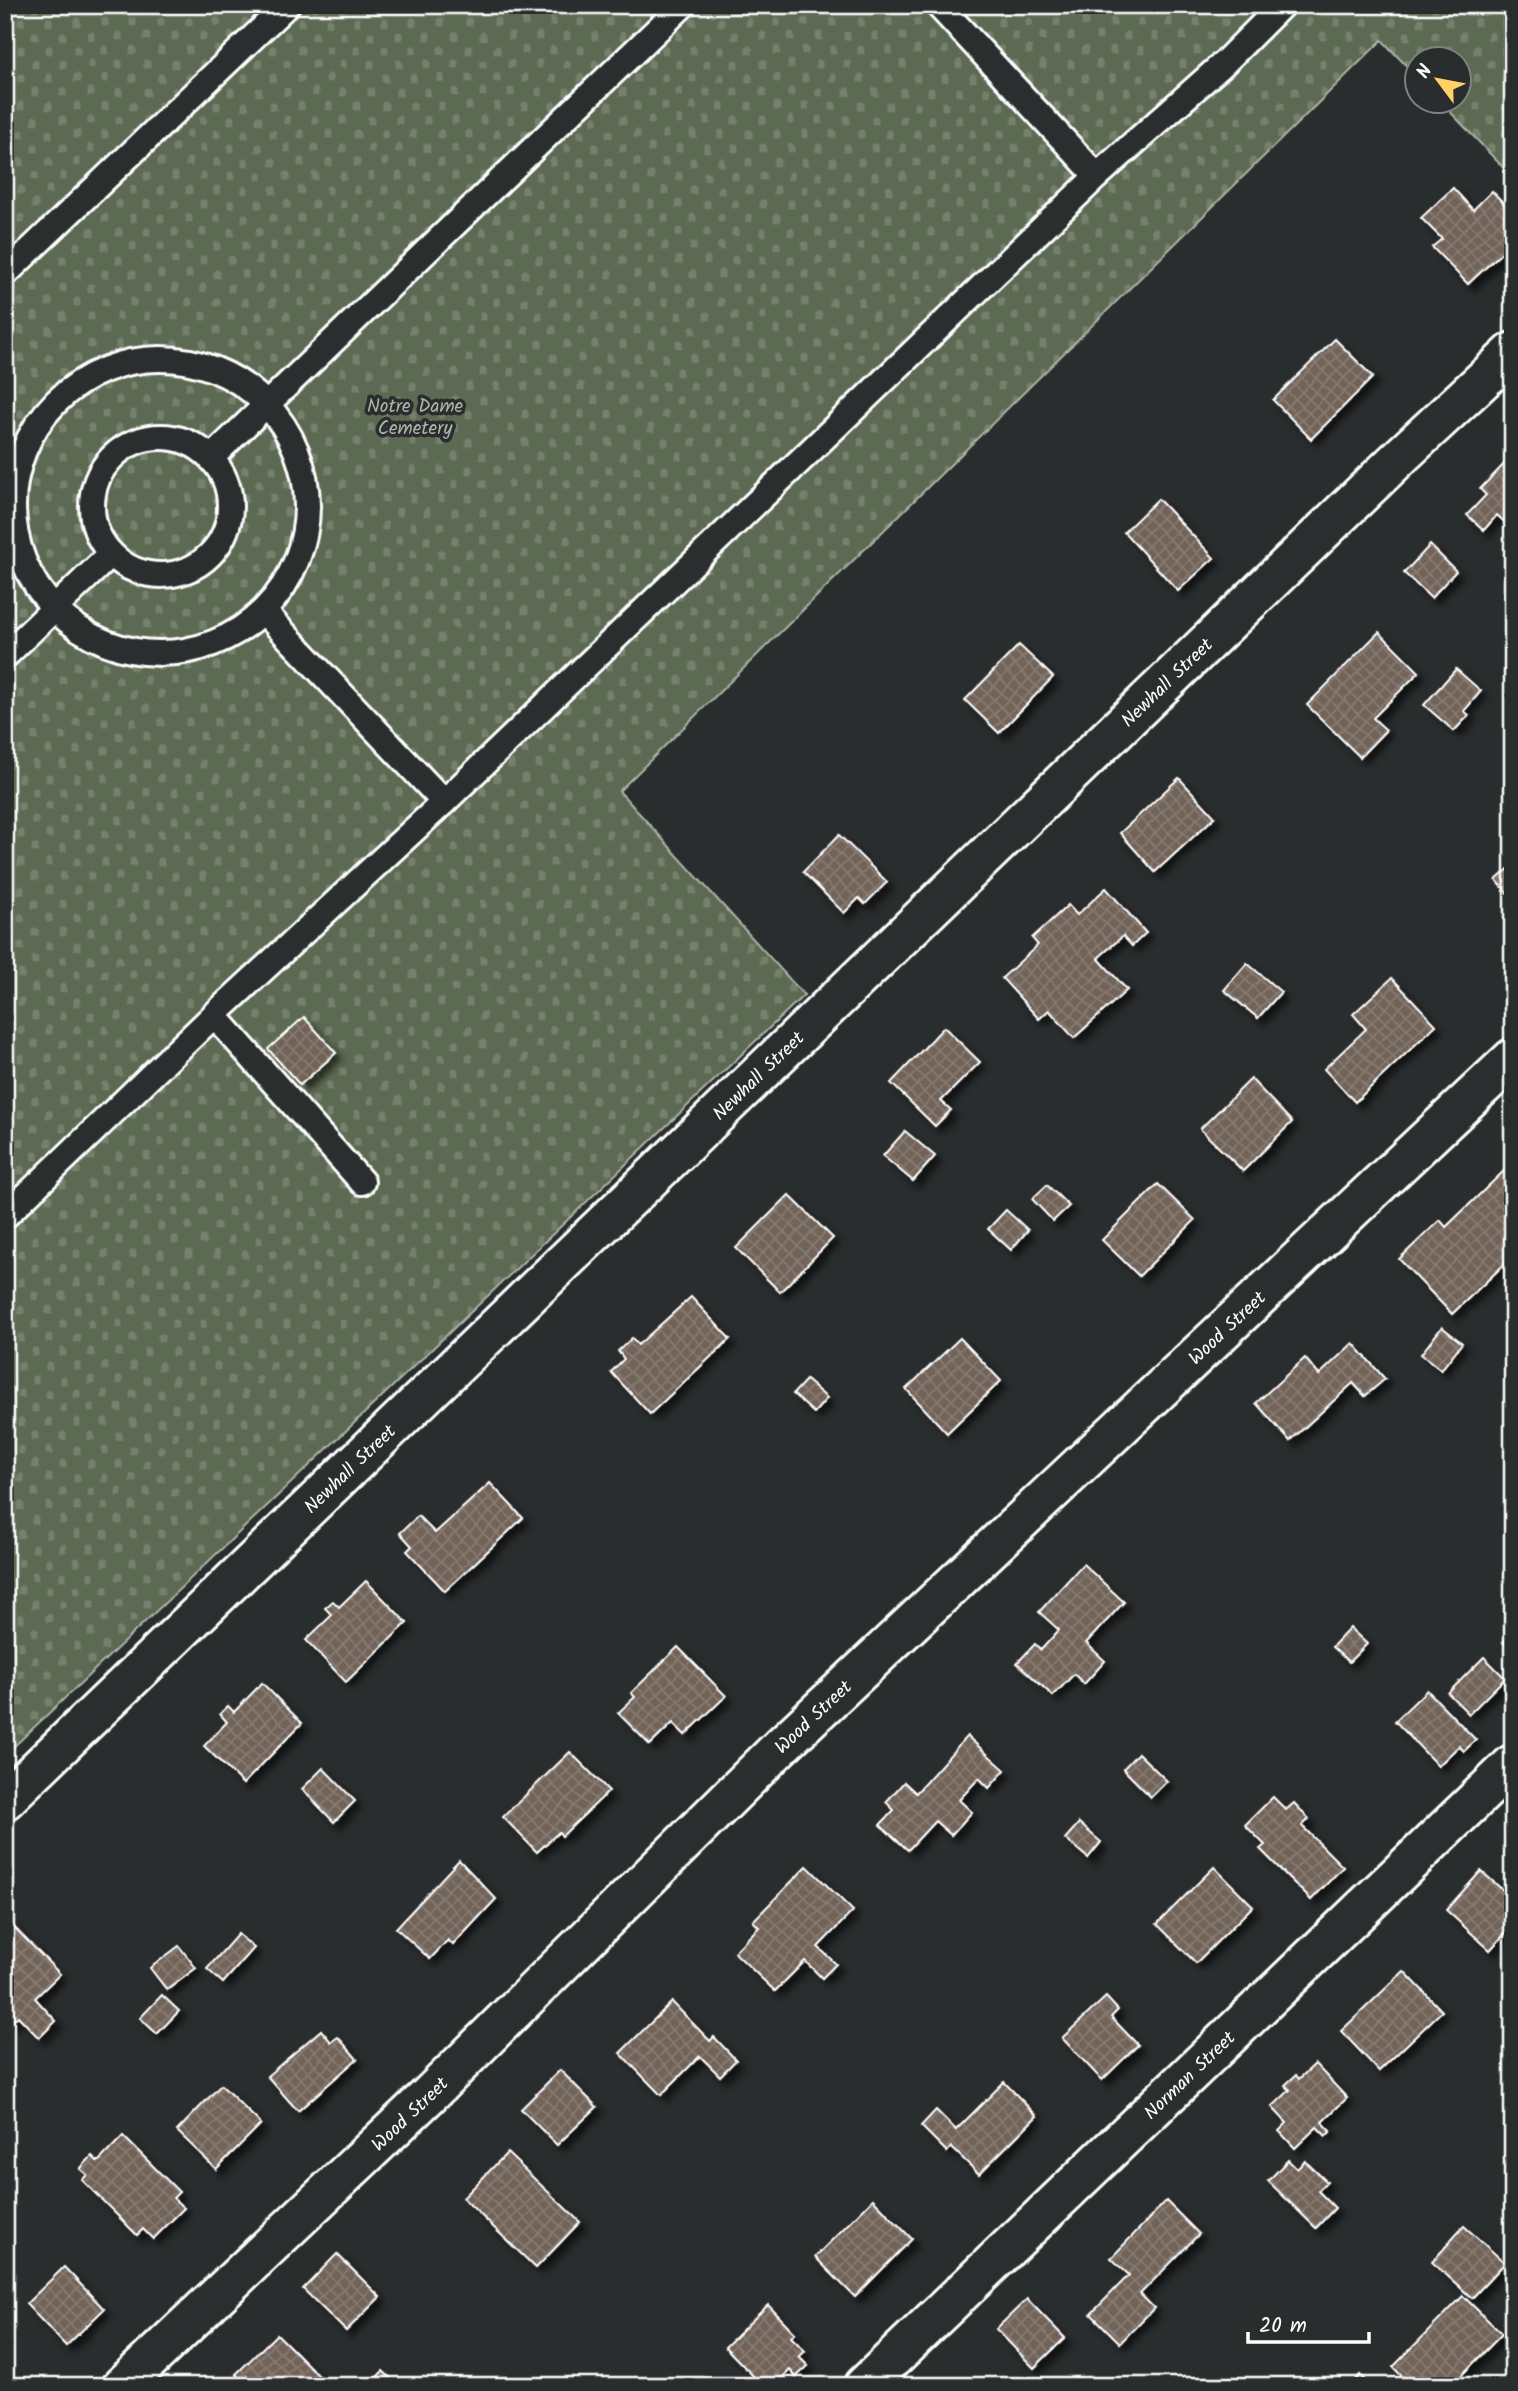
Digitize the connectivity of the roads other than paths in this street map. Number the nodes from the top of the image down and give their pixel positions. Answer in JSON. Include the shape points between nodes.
{"nodes":[{"id":1,"x":287,"y":5,"type":"edge"},
{"id":2,"x":683,"y":5,"type":"edge"},
{"id":3,"x":938,"y":5,"type":"edge"},
{"id":4,"x":1282,"y":5,"type":"edge"},
{"id":5,"x":1097,"y":176,"type":"junction"},
{"id":6,"x":5,"y":274,"type":"edge"},
{"id":7,"x":1513,"y":352,"type":"edge"},
{"id":8,"x":268,"y":405,"type":"junction"},
{"id":9,"x":212,"y":457,"type":"junction"},
{"id":10,"x":111,"y":554,"type":"junction"},
{"id":11,"x":52,"y":611,"type":"junction"},
{"id":12,"x":264,"y":612,"type":"junction"},
{"id":13,"x":5,"y":656,"type":"edge"},
{"id":14,"x":443,"y":802,"type":"junction"},
{"id":15,"x":214,"y":1015,"type":"junction"},
{"id":16,"x":1513,"y":1058,"type":"edge"},
{"id":17,"x":362,"y":1182,"type":"dead end"},
{"id":18,"x":5,"y":1216,"type":"edge"},
{"id":19,"x":1513,"y":1764,"type":"edge"},
{"id":20,"x":5,"y":1800,"type":"edge"},
{"id":21,"x":122,"y":2386,"type":"edge"},
{"id":22,"x":864,"y":2386,"type":"edge"}],
"edges":[{"from":1,"to":6,"type":"lane"},
{"from":2,"to":8,"type":"lane"},
{"from":3,"to":5,"type":"lane"},
{"from":4,"to":5,"type":"lane"},
{"from":5,"to":14,"type":"lane"},
{"from":7,"to":20,"type":"street","name":"Newhall Street","via":[[1392,463]]},
{"from":8,"to":9,"type":"lane"},
{"from":8,"to":11,"type":"lane","via":[[237,379],[205,365],[171,359],[136,360],[103,370],[72,387],[47,411],[28,440],[16,473],[12,508],[16,542],[29,575]]},
{"from":8,"to":12,"type":"lane","via":[[288,432],[303,468],[308,507],[303,545],[288,581]]},
{"from":9,"to":10,"type":"lane","via":[[231,496],[230,518],[210,556],[192,569],[148,575]]},
{"from":9,"to":10,"type":"lane","via":[[192,443],[169,436],[144,437],[122,447],[105,464],[94,486],[91,510],[97,534]]},
{"from":10,"to":11,"type":"lane"},
{"from":11,"to":12,"type":"lane","via":[[115,648],[154,654],[194,651],[231,636]]},
{"from":11,"to":13,"type":"lane"},
{"from":12,"to":14,"type":"lane"},
{"from":14,"to":15,"type":"lane"},
{"from":15,"to":17,"type":"lane"},
{"from":15,"to":18,"type":"lane"},
{"from":16,"to":21,"type":"street","name":"Wood Street","via":[[780,1747],[428,2096]]},
{"from":19,"to":22,"type":"street","name":"Norman Street"}]}
